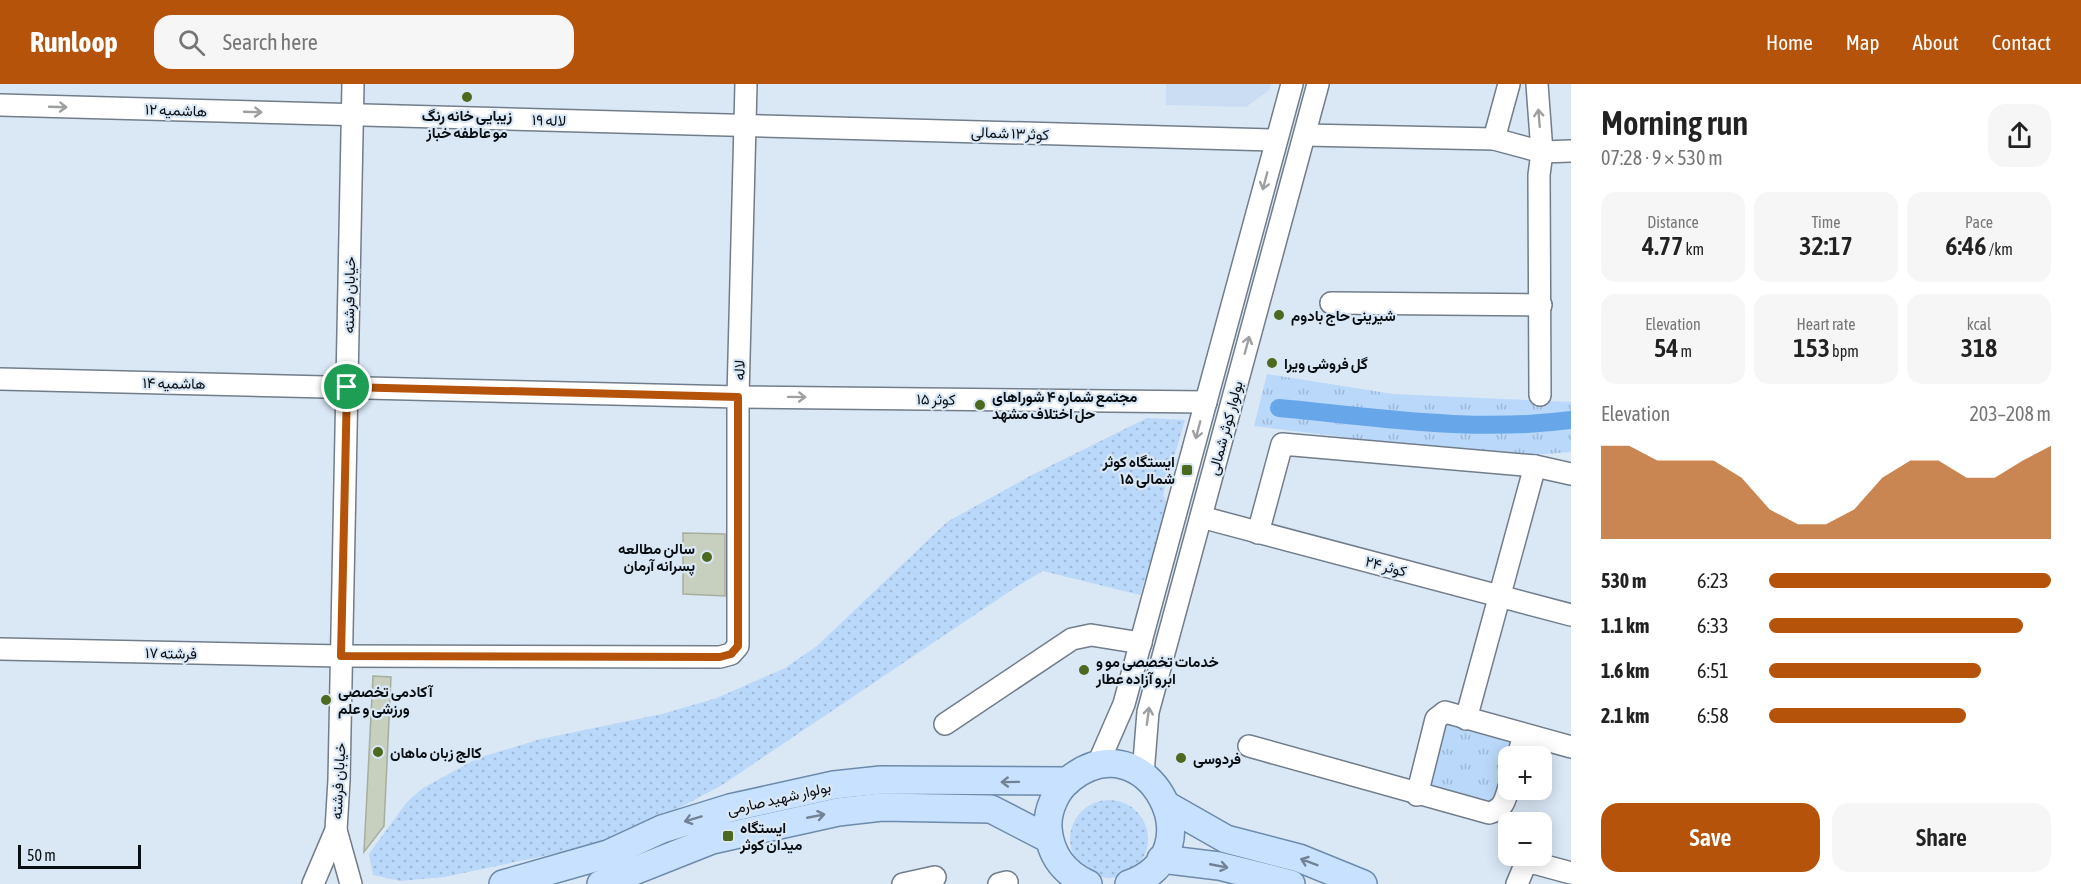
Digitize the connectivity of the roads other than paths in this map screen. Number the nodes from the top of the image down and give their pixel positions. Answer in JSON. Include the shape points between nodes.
{"nodes":[{"id":1,"x":353,"y":84,"type":"edge"},
{"id":2,"x":746,"y":84,"type":"edge"},
{"id":3,"x":1292,"y":84,"type":"edge"},
{"id":4,"x":1318,"y":84,"type":"edge"},
{"id":5,"x":1509,"y":84,"type":"edge"},
{"id":6,"x":1537,"y":84,"type":"edge"},
{"id":7,"x":0,"y":105,"type":"edge"},
{"id":8,"x":353,"y":115,"type":"junction"},
{"id":9,"x":745,"y":126,"type":"junction"},
{"id":10,"x":1305,"y":135,"type":"junction"},
{"id":11,"x":1494,"y":139,"type":"junction"},
{"id":12,"x":1276,"y":140,"type":"junction"},
{"id":13,"x":1571,"y":151,"type":"edge"},
{"id":14,"x":1542,"y":152,"type":"junction"},
{"id":15,"x":1331,"y":303,"type":"dead end"},
{"id":16,"x":1541,"y":305,"type":"junction"},
{"id":17,"x":0,"y":379,"type":"edge"},
{"id":18,"x":347,"y":387,"type":"junction"},
{"id":19,"x":1540,"y":395,"type":"dead end"},
{"id":20,"x":738,"y":397,"type":"junction"},
{"id":21,"x":1206,"y":402,"type":"junction"},
{"id":22,"x":1535,"y":466,"type":"junction"},
{"id":23,"x":1571,"y":474,"type":"edge"},
{"id":24,"x":1201,"y":517,"type":"junction"},
{"id":25,"x":1258,"y":532,"type":"junction"},
{"id":26,"x":1499,"y":596,"type":"junction"},
{"id":27,"x":1571,"y":615,"type":"edge"},
{"id":28,"x":1141,"y":643,"type":"junction"},
{"id":29,"x":0,"y":649,"type":"edge"},
{"id":30,"x":731,"y":654,"type":"joint"},
{"id":31,"x":341,"y":656,"type":"junction"},
{"id":32,"x":1466,"y":719,"type":"junction"},
{"id":33,"x":945,"y":724,"type":"dead end"},
{"id":34,"x":1524,"y":735,"type":"junction"},
{"id":35,"x":1249,"y":746,"type":"dead end"},
{"id":36,"x":1521,"y":746,"type":"edge"},
{"id":37,"x":1571,"y":747,"type":"edge"},
{"id":38,"x":1097,"y":766,"type":"junction"},
{"id":39,"x":1143,"y":774,"type":"junction"},
{"id":40,"x":1068,"y":781,"type":"junction"},
{"id":41,"x":1417,"y":795,"type":"junction"},
{"id":42,"x":1505,"y":800,"type":"edge"},
{"id":43,"x":1168,"y":806,"type":"junction"},
{"id":44,"x":336,"y":830,"type":"junction"},
{"id":45,"x":1049,"y":839,"type":"junction"},
{"id":46,"x":1161,"y":860,"type":"junction"},
{"id":47,"x":1571,"y":873,"type":"edge"},
{"id":48,"x":1521,"y":875,"type":"edge"},
{"id":49,"x":1063,"y":876,"type":"edge"},
{"id":50,"x":935,"y":877,"type":"dead end"},
{"id":51,"x":313,"y":884,"type":"edge"},
{"id":52,"x":351,"y":884,"type":"edge"},
{"id":53,"x":503,"y":884,"type":"edge"},
{"id":54,"x":601,"y":884,"type":"edge"},
{"id":55,"x":903,"y":884,"type":"edge"},
{"id":56,"x":1088,"y":884,"type":"edge"},
{"id":57,"x":1129,"y":884,"type":"edge"},
{"id":58,"x":1291,"y":884,"type":"edge"},
{"id":59,"x":1363,"y":884,"type":"edge"}],
"edges":[{"from":1,"to":8,"type":"street","name":"خیابان فرشته"},
{"from":2,"to":9,"type":"street","name":"لاله"},
{"from":3,"to":12,"type":"street","name":"بولوار کوثر شمالی"},
{"from":4,"to":10,"type":"street","name":"بولوار کوثر شمالی"},
{"from":5,"to":11,"type":"street"},
{"from":14,"to":6,"type":"street","one_way":true},
{"from":7,"to":8,"type":"street","name":"هاشمیه ۱۲","one_way":true},
{"from":8,"to":9,"type":"street","name":"لاله ۱۹"},
{"from":8,"to":18,"type":"street","name":"خیابان فرشته"},
{"from":9,"to":12,"type":"street","name":"کوثر۱۳ شمالی"},
{"from":9,"to":20,"type":"street","name":"لاله"},
{"from":10,"to":11,"type":"street"},
{"from":24,"to":10,"type":"street","name":"بولوار کوثر شمالی","one_way":true},
{"from":11,"to":14,"type":"street"},
{"from":12,"to":21,"type":"street","name":"بولوار کوثر شمالی","one_way":true},
{"from":13,"to":14,"type":"street"},
{"from":14,"to":16,"type":"street"},
{"from":15,"to":16,"type":"street"},
{"from":16,"to":19,"type":"street"},
{"from":17,"to":18,"type":"street","name":"هاشمیه ۱۴"},
{"from":18,"to":20,"type":"street","name":"هاشمیه ۱۴"},
{"from":18,"to":31,"type":"street","name":"خیابان فرشته"},
{"from":20,"to":21,"type":"street","name":"کوثر ۱۵","one_way":true},
{"from":20,"to":30,"type":"street","name":"لاله","via":[[738,646]]},
{"from":21,"to":28,"type":"street","name":"بولوار کوثر شمالی","one_way":true},
{"from":22,"to":23,"type":"street"},
{"from":22,"to":25,"type":"street","via":[[1282,444]]},
{"from":22,"to":26,"type":"street"},
{"from":24,"to":25,"type":"street","name":"کوثر ۲۴"},
{"from":39,"to":24,"type":"street","name":"بولوار کوثر شمالی","one_way":true,"via":[[1148,712]]},
{"from":25,"to":26,"type":"street","name":"کوثر ۲۴"},
{"from":26,"to":27,"type":"street","name":"کوثر ۲۴"},
{"from":26,"to":32,"type":"street"},
{"from":28,"to":33,"type":"street","via":[[1091,635],[1072,639]]},
{"from":28,"to":38,"type":"street","name":"بولوار کوثر شمالی","via":[[1124,704]]},
{"from":29,"to":31,"type":"street","name":"فرشته ۱۷"},
{"from":30,"to":31,"type":"street","name":"فرشته ۱۷"},
{"from":31,"to":44,"type":"street","name":"خیابان فرشته"},
{"from":32,"to":34,"type":"street"},
{"from":32,"to":41,"type":"street","via":[[1445,712],[1436,719]]},
{"from":34,"to":36,"type":"street"},
{"from":34,"to":37,"type":"street"},
{"from":35,"to":41,"type":"street"},
{"from":38,"to":39,"type":"main road","via":[[1121,766]]},
{"from":38,"to":40,"type":"main road"},
{"from":39,"to":43,"type":"main road","via":[[1158,788]]},
{"from":40,"to":45,"type":"main road","via":[[1051,807]]},
{"from":40,"to":53,"type":"main road","name":"بولوار شهید صارمی","one_way":true,"via":[[880,780],[834,785],[730,808],[662,829],[608,854]]},
{"from":41,"to":42,"type":"street","via":[[1489,813],[1498,811]]},
{"from":43,"to":46,"type":"main road","via":[[1170,838]]},
{"from":59,"to":43,"type":"main road","one_way":true,"via":[[1299,858],[1226,839]]},
{"from":44,"to":51,"type":"street","name":"خیابان فرشته"},
{"from":44,"to":52,"type":"street","name":"خیابان فرشته"},
{"from":45,"to":49,"type":"main road"},
{"from":54,"to":45,"type":"main road","name":"بولوار شهید صارمی","one_way":true,"via":[[712,840],[838,812],[882,807],[991,809]]},
{"from":46,"to":57,"type":"main road","via":[[1151,872]]},
{"from":46,"to":58,"type":"main road","one_way":true,"via":[[1219,866]]},
{"from":47,"to":48,"type":"street","via":[[1534,863]]},
{"from":49,"to":56,"type":"main road"},
{"from":50,"to":55,"type":"street"}]}
